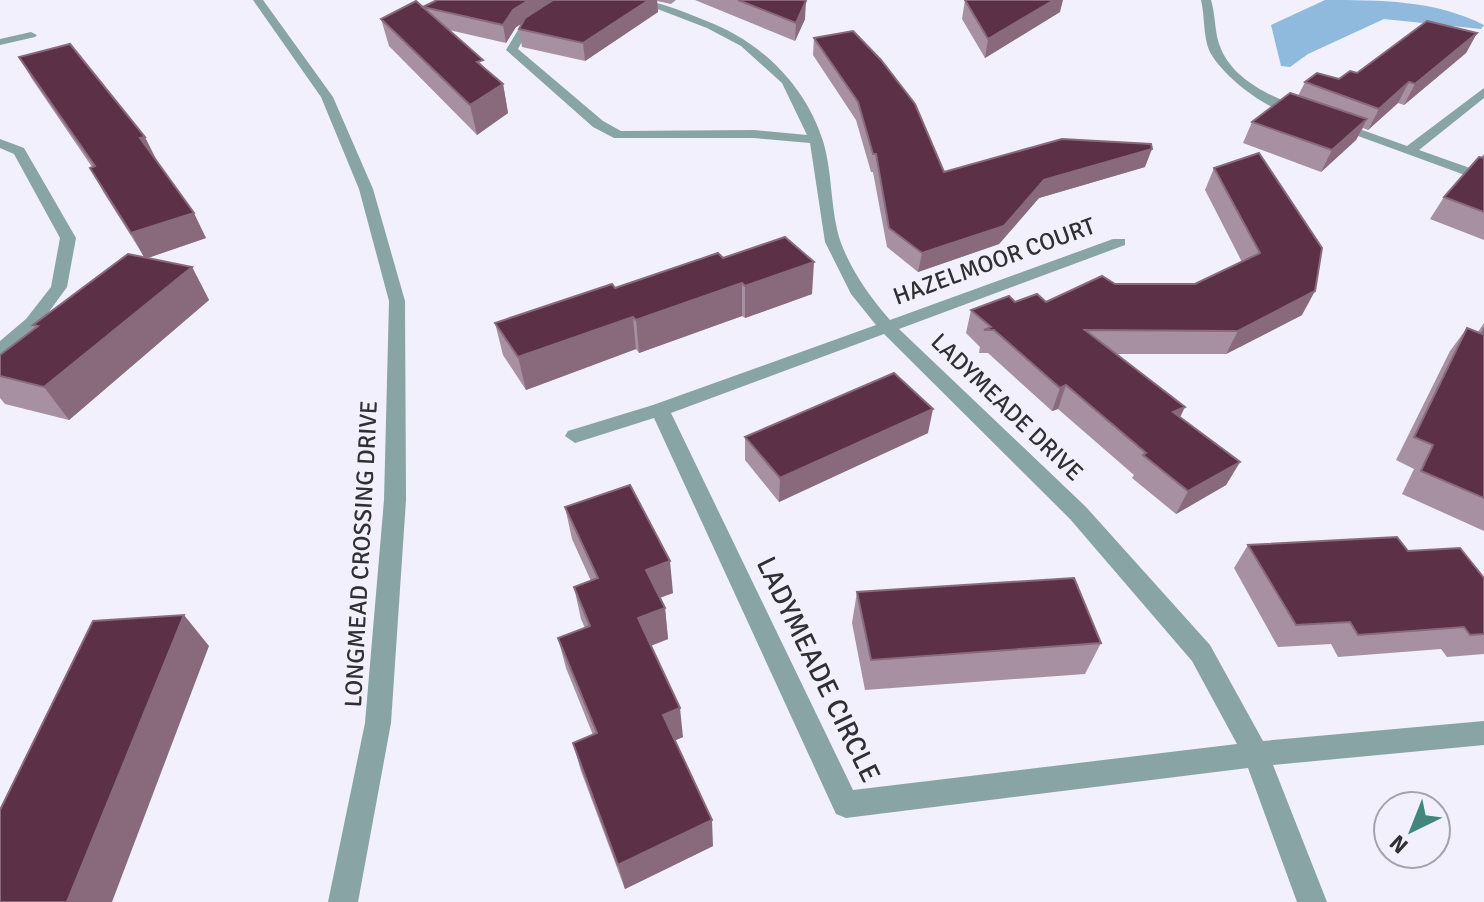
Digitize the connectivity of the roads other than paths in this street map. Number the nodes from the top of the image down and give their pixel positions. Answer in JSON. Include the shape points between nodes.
{"nodes":[{"id":1,"x":258,"y":0,"type":"edge"},
{"id":2,"x":572,"y":0,"type":"edge"},
{"id":3,"x":639,"y":0,"type":"edge"},
{"id":4,"x":1206,"y":0,"type":"edge"},
{"id":5,"x":31,"y":35,"type":"dead end"},
{"id":6,"x":0,"y":42,"type":"edge"},
{"id":7,"x":1484,"y":92,"type":"edge"},
{"id":8,"x":1308,"y":115,"type":"edge"},
{"id":9,"x":1323,"y":120,"type":"edge"},
{"id":10,"x":816,"y":140,"type":"junction"},
{"id":11,"x":0,"y":143,"type":"edge"},
{"id":12,"x":1409,"y":151,"type":"junction"},
{"id":13,"x":1484,"y":178,"type":"edge"},
{"id":14,"x":1119,"y":242,"type":"dead end"},
{"id":15,"x":886,"y":326,"type":"junction"},
{"id":16,"x":0,"y":351,"type":"edge"},
{"id":17,"x":660,"y":410,"type":"junction"},
{"id":18,"x":575,"y":436,"type":"dead end"},
{"id":19,"x":1484,"y":733,"type":"edge"},
{"id":20,"x":1256,"y":754,"type":"junction"},
{"id":21,"x":343,"y":902,"type":"edge"},
{"id":22,"x":1312,"y":902,"type":"edge"}],
"edges":[{"from":1,"to":21,"type":"street","name":"LONGMEAD CROSSING DRIVE","via":[[327,97],[366,189],[397,301],[395,500],[378,723]]},
{"from":2,"to":10,"type":"street","via":[[522,32],[512,50],[598,124],[619,135],[754,134]]},
{"from":3,"to":10,"type":"street","name":"LADYMEADE DRIVE","via":[[745,44],[787,81]]},
{"from":4,"to":8,"type":"street","via":[[1215,50],[1233,74],[1279,105]]},
{"from":5,"to":6,"type":"street"},
{"from":7,"to":12,"type":"street"},
{"from":9,"to":12,"type":"street"},
{"from":10,"to":15,"type":"street","name":"LADYMEADE DRIVE","via":[[833,242],[859,294]]},
{"from":11,"to":16,"type":"street","via":[[19,151],[68,238],[59,287],[32,323]]},
{"from":12,"to":13,"type":"street"},
{"from":14,"to":15,"type":"street","name":"HAZELMOOR COURT"},
{"from":15,"to":17,"type":"street"},
{"from":15,"to":20,"type":"street","name":"LADYMEADE DRIVE","via":[[1078,513],[1191,641]]},
{"from":17,"to":18,"type":"street"},
{"from":17,"to":20,"type":"street","name":"LADYMEADE CIRCLE","via":[[846,804]]},
{"from":19,"to":20,"type":"street"},
{"from":20,"to":22,"type":"street","name":"LADYMEADE DRIVE"}]}
